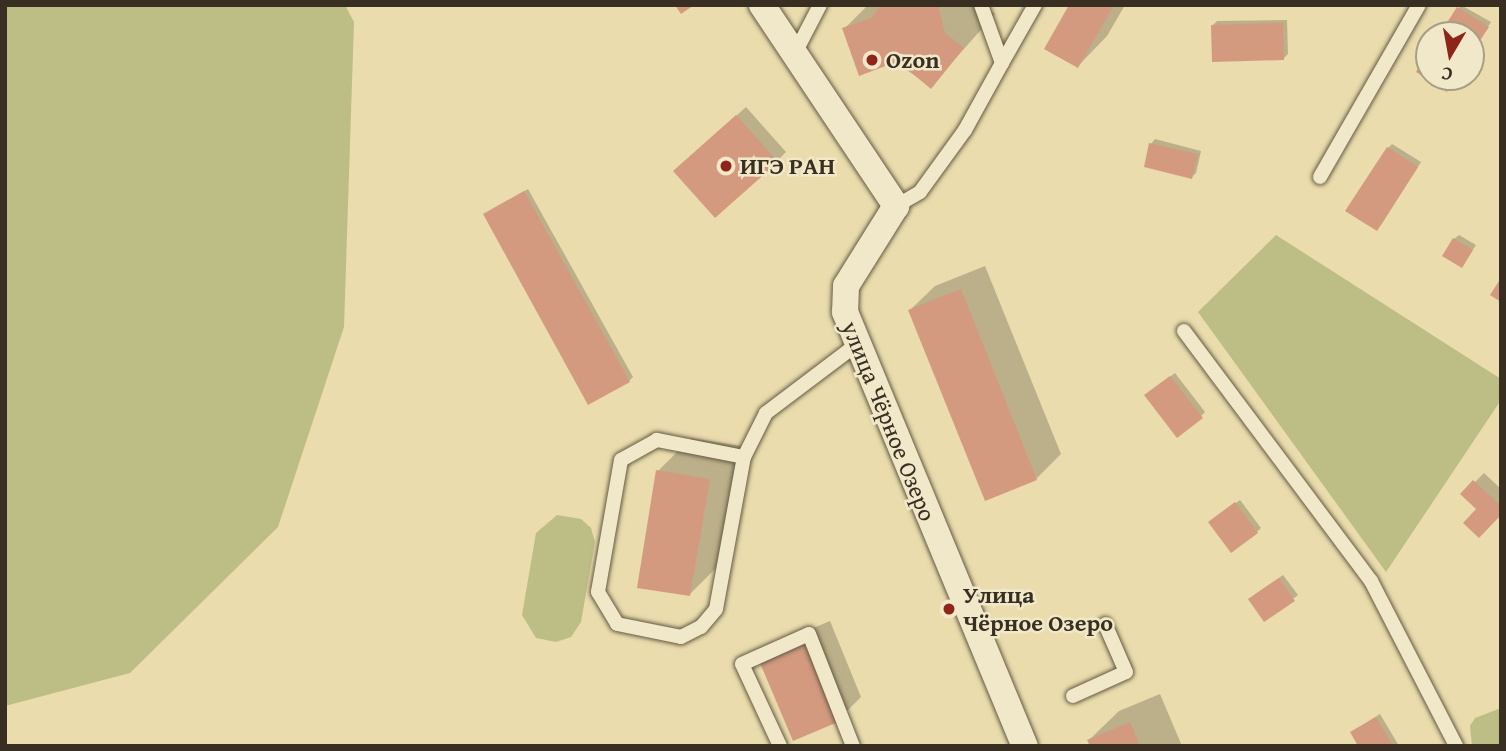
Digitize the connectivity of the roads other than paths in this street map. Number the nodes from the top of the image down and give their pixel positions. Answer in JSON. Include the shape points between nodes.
{"nodes":[{"id":1,"x":762,"y":5,"type":"edge"},
{"id":2,"x":820,"y":5,"type":"edge"},
{"id":3,"x":981,"y":5,"type":"edge"},
{"id":4,"x":1035,"y":5,"type":"edge"},
{"id":5,"x":1419,"y":5,"type":"edge"},
{"id":6,"x":795,"y":52,"type":"junction"},
{"id":7,"x":1002,"y":63,"type":"junction"},
{"id":8,"x":1320,"y":177,"type":"dead end"},
{"id":9,"x":896,"y":206,"type":"junction"},
{"id":10,"x":1184,"y":331,"type":"dead end"},
{"id":11,"x":856,"y":345,"type":"junction"},
{"id":12,"x":744,"y":457,"type":"junction"},
{"id":13,"x":1105,"y":624,"type":"dead end"},
{"id":14,"x":1073,"y":696,"type":"dead end"},
{"id":15,"x":1024,"y":745,"type":"edge"},
{"id":16,"x":780,"y":746,"type":"edge"},
{"id":17,"x":853,"y":746,"type":"edge"},
{"id":18,"x":1457,"y":746,"type":"edge"}],
"edges":[{"from":1,"to":6,"type":"street"},
{"from":2,"to":6,"type":"lane"},
{"from":3,"to":7,"type":"lane"},
{"from":4,"to":7,"type":"lane"},
{"from":5,"to":8,"type":"lane"},
{"from":6,"to":9,"type":"street"},
{"from":7,"to":9,"type":"lane","via":[[965,130],[920,192]]},
{"from":9,"to":11,"type":"street","name":"улица Чёрное Озеро","via":[[846,286],[845,312]]},
{"from":10,"to":18,"type":"lane","via":[[1371,581]]},
{"from":11,"to":12,"type":"lane","via":[[766,413]]},
{"from":11,"to":15,"type":"street","name":"улица Чёрное Озеро"},
{"from":12,"to":12,"type":"lane","via":[[716,609],[701,627],[681,637],[617,624],[598,592],[621,460],[657,440]]},
{"from":13,"to":14,"type":"lane","via":[[1126,673]]},
{"from":16,"to":17,"type":"lane","via":[[741,664],[809,634]]}]}
